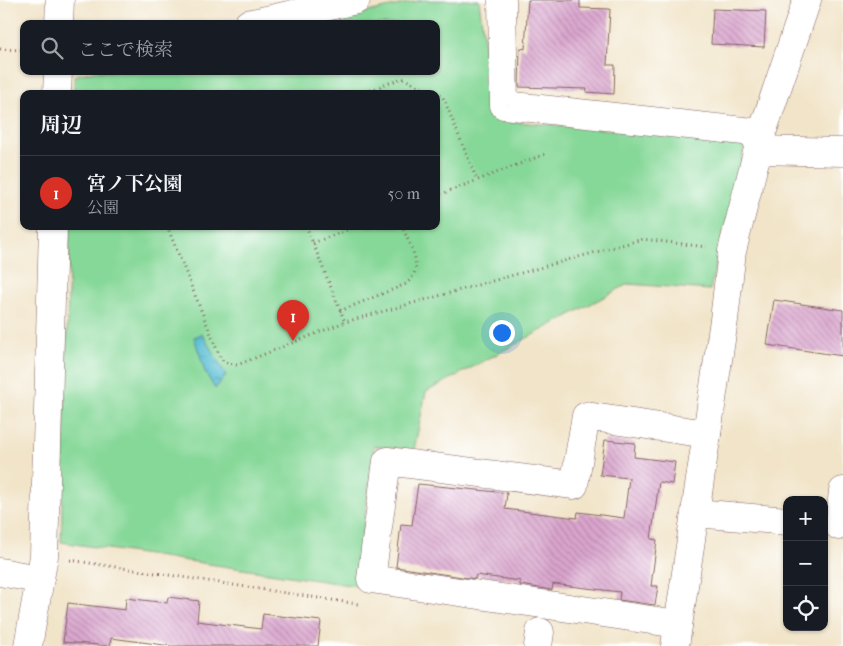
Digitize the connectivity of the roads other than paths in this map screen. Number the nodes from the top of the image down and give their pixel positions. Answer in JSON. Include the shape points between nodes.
{"nodes":[{"id":1,"x":60,"y":0,"type":"edge"},
{"id":2,"x":356,"y":0,"type":"edge"},
{"id":3,"x":502,"y":0,"type":"edge"},
{"id":4,"x":807,"y":0,"type":"edge"},
{"id":5,"x":59,"y":20,"type":"edge"},
{"id":6,"x":266,"y":20,"type":"edge"},
{"id":7,"x":58,"y":75,"type":"edge"},
{"id":8,"x":57,"y":90,"type":"edge"},
{"id":9,"x":760,"y":142,"type":"junction"},
{"id":10,"x":843,"y":152,"type":"edge"},
{"id":11,"x":53,"y":230,"type":"edge"},
{"id":12,"x":706,"y":434,"type":"junction"},
{"id":13,"x":843,"y":491,"type":"edge"},
{"id":14,"x":696,"y":512,"type":"junction"},
{"id":15,"x":783,"y":521,"type":"edge"},
{"id":16,"x":835,"y":525,"type":"edge"},
{"id":17,"x":41,"y":567,"type":"junction"},
{"id":18,"x":0,"y":572,"type":"edge"},
{"id":19,"x":676,"y":635,"type":"edge"},
{"id":20,"x":28,"y":646,"type":"edge"}],
"edges":[{"from":1,"to":5,"type":"street"},
{"from":2,"to":6,"type":"street"},
{"from":3,"to":9,"type":"street","via":[[504,105]]},
{"from":4,"to":9,"type":"street"},
{"from":7,"to":8,"type":"street"},
{"from":9,"to":10,"type":"street"},
{"from":9,"to":12,"type":"street","via":[[732,251]]},
{"from":11,"to":17,"type":"street"},
{"from":12,"to":14,"type":"street"},
{"from":12,"to":19,"type":"street","via":[[586,416],[574,485],[388,461],[371,579]]},
{"from":13,"to":16,"type":"street"},
{"from":14,"to":15,"type":"street"},
{"from":14,"to":19,"type":"street"},
{"from":17,"to":18,"type":"street"},
{"from":17,"to":20,"type":"street"}]}
